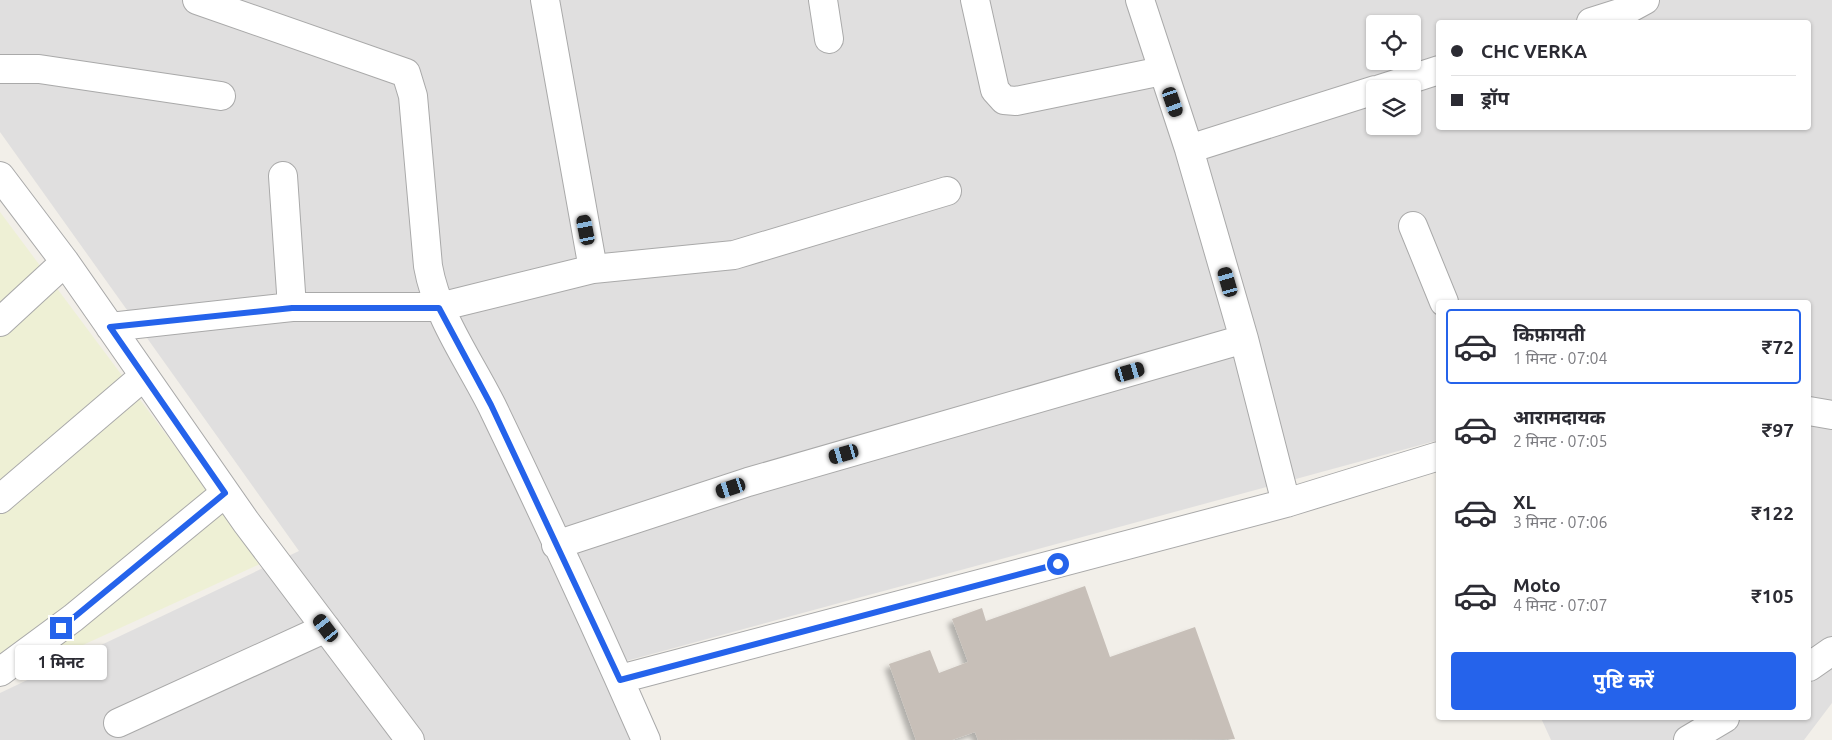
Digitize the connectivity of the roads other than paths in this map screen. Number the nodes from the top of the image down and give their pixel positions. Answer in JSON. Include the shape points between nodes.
{"nodes":[{"id":1,"x":197,"y":0,"type":"edge"},
{"id":2,"x":545,"y":0,"type":"edge"},
{"id":3,"x":823,"y":0,"type":"edge"},
{"id":4,"x":975,"y":0,"type":"edge"},
{"id":5,"x":1140,"y":0,"type":"edge"},
{"id":6,"x":1645,"y":0,"type":"edge"},
{"id":7,"x":1597,"y":20,"type":"edge"},
{"id":8,"x":829,"y":39,"type":"dead end"},
{"id":9,"x":0,"y":69,"type":"edge"},
{"id":10,"x":1162,"y":70,"type":"junction"},
{"id":11,"x":1436,"y":71,"type":"edge"},
{"id":12,"x":1408,"y":80,"type":"edge"},
{"id":13,"x":1366,"y":93,"type":"edge"},
{"id":14,"x":221,"y":96,"type":"dead end"},
{"id":15,"x":1189,"y":149,"type":"junction"},
{"id":16,"x":0,"y":176,"type":"edge"},
{"id":17,"x":282,"y":176,"type":"dead end"},
{"id":18,"x":947,"y":191,"type":"dead end"},
{"id":19,"x":1413,"y":226,"type":"dead end"},
{"id":20,"x":65,"y":262,"type":"junction"},
{"id":21,"x":593,"y":270,"type":"junction"},
{"id":22,"x":1443,"y":300,"type":"edge"},
{"id":23,"x":292,"y":308,"type":"junction"},
{"id":24,"x":439,"y":308,"type":"junction"},
{"id":25,"x":0,"y":322,"type":"edge"},
{"id":26,"x":110,"y":327,"type":"junction"},
{"id":27,"x":1244,"y":339,"type":"junction"},
{"id":28,"x":144,"y":376,"type":"junction"},
{"id":29,"x":1811,"y":411,"type":"edge"},
{"id":30,"x":1832,"y":415,"type":"edge"},
{"id":31,"x":1436,"y":457,"type":"edge"},
{"id":32,"x":225,"y":493,"type":"junction"},
{"id":33,"x":0,"y":499,"type":"edge"},
{"id":34,"x":1286,"y":503,"type":"junction"},
{"id":35,"x":556,"y":545,"type":"junction"},
{"id":36,"x":326,"y":628,"type":"junction"},
{"id":37,"x":1832,"y":651,"type":"edge"},
{"id":38,"x":1811,"y":666,"type":"edge"},
{"id":39,"x":0,"y":672,"type":"edge"},
{"id":40,"x":620,"y":680,"type":"junction"},
{"id":41,"x":1722,"y":720,"type":"edge"},
{"id":42,"x":118,"y":723,"type":"dead end"},
{"id":43,"x":410,"y":740,"type":"edge"},
{"id":44,"x":644,"y":740,"type":"edge"},
{"id":45,"x":1688,"y":740,"type":"edge"}],
"edges":[{"from":1,"to":24,"type":"street","via":[[406,73],[411,84],[415,115],[428,266]]},
{"from":2,"to":21,"type":"street"},
{"from":3,"to":8,"type":"street"},
{"from":4,"to":10,"type":"street","via":[[995,90],[1004,100],[1016,101]]},
{"from":5,"to":10,"type":"street"},
{"from":6,"to":7,"type":"street","via":[[1623,12]]},
{"from":9,"to":14,"type":"street","via":[[39,69]]},
{"from":10,"to":15,"type":"street"},
{"from":11,"to":12,"type":"street"},
{"from":13,"to":15,"type":"street"},
{"from":15,"to":27,"type":"street"},
{"from":16,"to":20,"type":"street"},
{"from":17,"to":23,"type":"street"},
{"from":18,"to":21,"type":"street","via":[[734,255]]},
{"from":19,"to":22,"type":"street"},
{"from":20,"to":25,"type":"street"},
{"from":20,"to":26,"type":"street"},
{"from":21,"to":24,"type":"street"},
{"from":23,"to":24,"type":"street"},
{"from":23,"to":26,"type":"street"},
{"from":24,"to":35,"type":"street","via":[[491,405]]},
{"from":26,"to":28,"type":"street"},
{"from":27,"to":34,"type":"street"},
{"from":27,"to":35,"type":"street","via":[[748,482]]},
{"from":28,"to":32,"type":"street"},
{"from":28,"to":33,"type":"street"},
{"from":29,"to":30,"type":"street"},
{"from":31,"to":34,"type":"street"},
{"from":32,"to":36,"type":"street"},
{"from":32,"to":39,"type":"street","via":[[73,618]]},
{"from":34,"to":40,"type":"street"},
{"from":35,"to":40,"type":"street"},
{"from":36,"to":42,"type":"street"},
{"from":36,"to":43,"type":"street"},
{"from":37,"to":38,"type":"street"},
{"from":40,"to":44,"type":"street"},
{"from":41,"to":45,"type":"street"}]}
